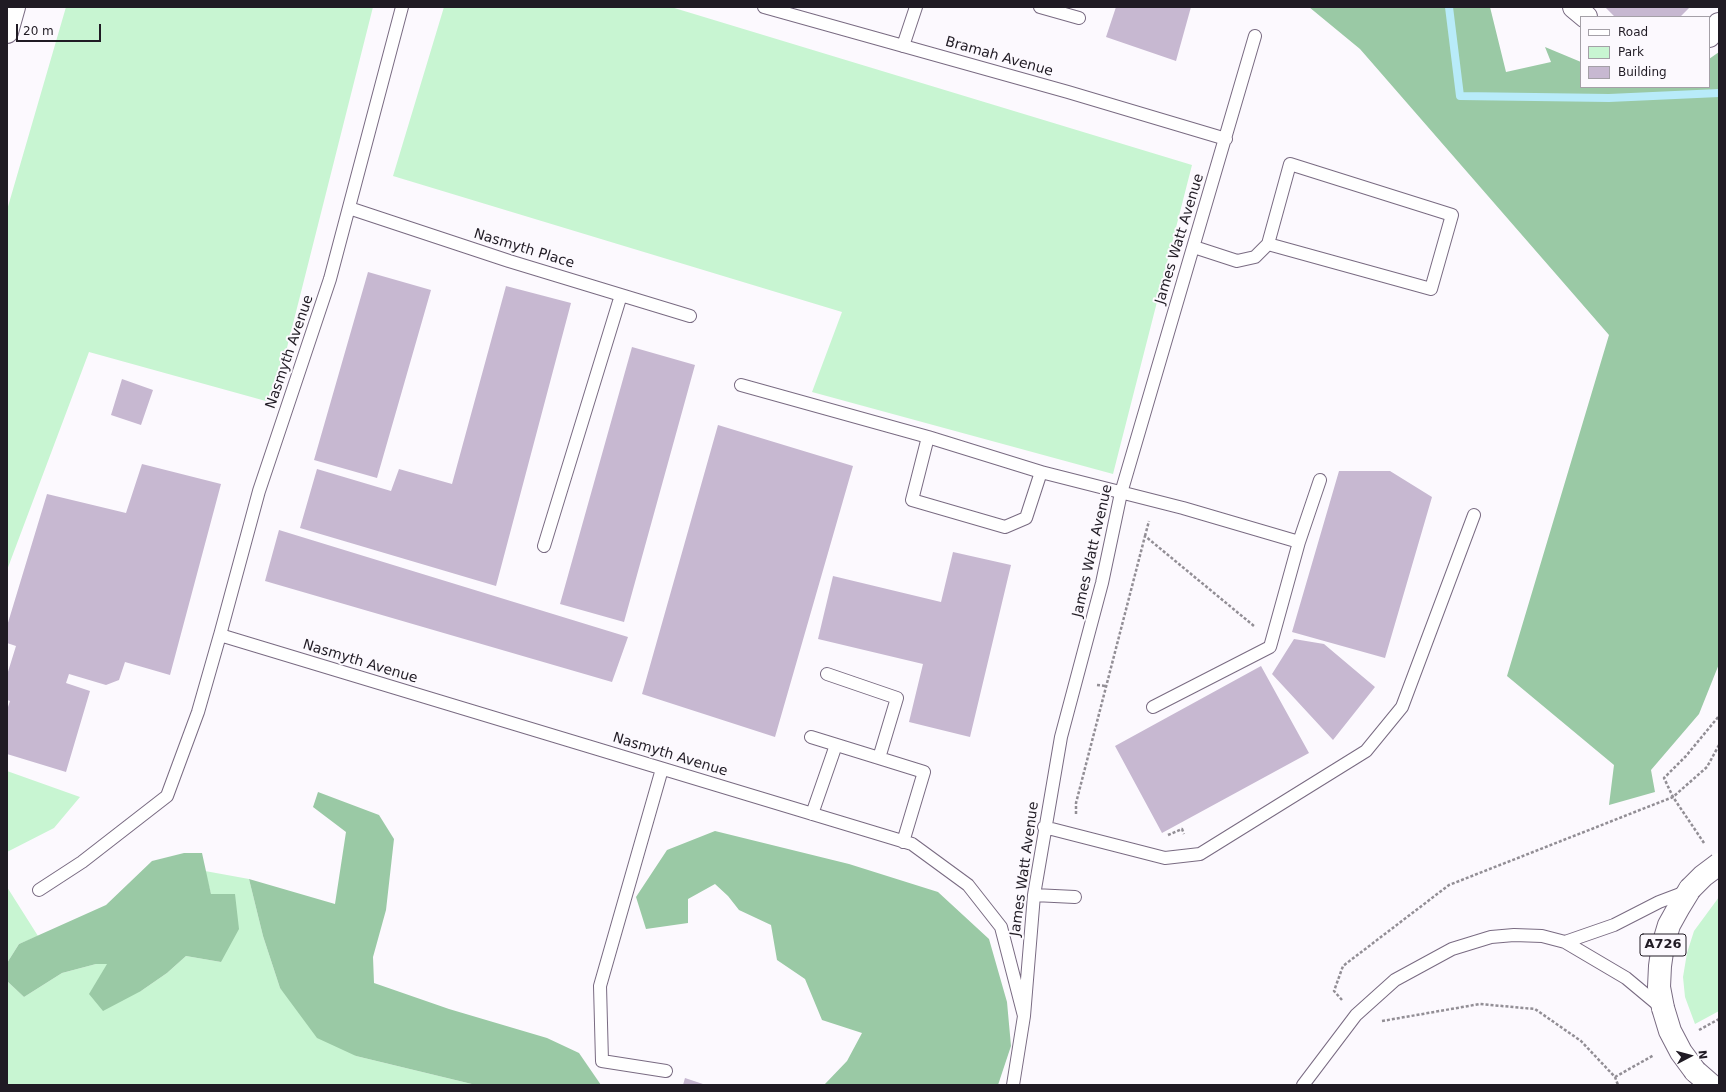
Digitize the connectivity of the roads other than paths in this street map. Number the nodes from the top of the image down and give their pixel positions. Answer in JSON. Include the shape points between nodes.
{"nodes":[{"id":1,"x":14,"y":7,"type":"edge"},
{"id":2,"x":402,"y":7,"type":"edge"},
{"id":3,"x":764,"y":7,"type":"edge"},
{"id":4,"x":916,"y":7,"type":"edge"},
{"id":5,"x":1040,"y":7,"type":"edge"},
{"id":6,"x":1574,"y":7,"type":"edge"},
{"id":7,"x":1585,"y":16,"type":"edge"},
{"id":8,"x":1079,"y":18,"type":"dead end"},
{"id":9,"x":1719,"y":24,"type":"edge"},
{"id":10,"x":7,"y":32,"type":"edge"},
{"id":11,"x":1710,"y":35,"type":"edge"},
{"id":12,"x":1256,"y":36,"type":"dead end"},
{"id":13,"x":903,"y":46,"type":"junction"},
{"id":14,"x":1226,"y":139,"type":"junction"},
{"id":15,"x":349,"y":208,"type":"junction"},
{"id":16,"x":1268,"y":244,"type":"junction"},
{"id":17,"x":1194,"y":247,"type":"junction"},
{"id":18,"x":621,"y":295,"type":"junction"},
{"id":19,"x":690,"y":316,"type":"dead end"},
{"id":20,"x":741,"y":385,"type":"dead end"},
{"id":21,"x":928,"y":437,"type":"junction"},
{"id":22,"x":1041,"y":472,"type":"junction"},
{"id":23,"x":1320,"y":480,"type":"dead end"},
{"id":24,"x":1121,"y":493,"type":"junction"},
{"id":25,"x":1474,"y":515,"type":"dead end"},
{"id":26,"x":1299,"y":542,"type":"junction"},
{"id":27,"x":544,"y":546,"type":"dead end"},
{"id":28,"x":220,"y":635,"type":"junction"},
{"id":29,"x":827,"y":674,"type":"dead end"},
{"id":30,"x":1153,"y":707,"type":"dead end"},
{"id":31,"x":811,"y":737,"type":"dead end"},
{"id":32,"x":836,"y":745,"type":"junction"},
{"id":33,"x":879,"y":758,"type":"junction"},
{"id":34,"x":662,"y":769,"type":"junction"},
{"id":35,"x":812,"y":814,"type":"junction"},
{"id":36,"x":1044,"y":827,"type":"junction"},
{"id":37,"x":903,"y":842,"type":"junction"},
{"id":38,"x":1713,"y":855,"type":"edge"},
{"id":39,"x":1690,"y":889,"type":"junction"},
{"id":40,"x":39,"y":890,"type":"dead end"},
{"id":41,"x":1034,"y":895,"type":"junction"},
{"id":42,"x":1075,"y":897,"type":"dead end"},
{"id":43,"x":1565,"y":942,"type":"junction"},
{"id":44,"x":1663,"y":1008,"type":"junction"},
{"id":45,"x":1024,"y":1016,"type":"junction"},
{"id":46,"x":666,"y":1071,"type":"dead end"},
{"id":47,"x":1703,"y":1078,"type":"edge"},
{"id":48,"x":1013,"y":1085,"type":"edge"},
{"id":49,"x":1303,"y":1085,"type":"edge"}],
"edges":[{"from":1,"to":10,"type":"main road"},
{"from":2,"to":15,"type":"lane","name":"Nasmyth Avenue"},
{"from":3,"to":13,"type":"lane","name":"Bramah Avenue"},
{"from":4,"to":13,"type":"lane"},
{"from":5,"to":8,"type":"lane"},
{"from":6,"to":7,"type":"main road"},
{"from":9,"to":11,"type":"main road"},
{"from":12,"to":14,"type":"lane","name":"James Watt Avenue"},
{"from":13,"to":14,"type":"lane","name":"Bramah Avenue"},
{"from":14,"to":17,"type":"lane","name":"James Watt Avenue"},
{"from":15,"to":18,"type":"lane","name":"Nasmyth Place"},
{"from":15,"to":28,"type":"lane","name":"Nasmyth Avenue","via":[[330,279],[259,491]]},
{"from":16,"to":16,"type":"lane","via":[[1431,289],[1452,216],[1290,164]]},
{"from":16,"to":17,"type":"lane","via":[[1254,257],[1237,261]]},
{"from":17,"to":24,"type":"lane","name":"James Watt Avenue"},
{"from":18,"to":19,"type":"lane","name":"Nasmyth Place"},
{"from":18,"to":27,"type":"lane"},
{"from":20,"to":21,"type":"lane"},
{"from":21,"to":22,"type":"lane"},
{"from":21,"to":22,"type":"lane","via":[[912,500],[1005,527],[1026,518]]},
{"from":22,"to":24,"type":"lane"},
{"from":23,"to":26,"type":"lane"},
{"from":24,"to":26,"type":"lane"},
{"from":24,"to":36,"type":"lane","name":"James Watt Avenue","via":[[1102,583],[1061,737]]},
{"from":25,"to":36,"type":"lane","via":[[1402,707],[1366,750],[1200,854],[1165,858]]},
{"from":26,"to":30,"type":"lane","via":[[1270,647]]},
{"from":28,"to":34,"type":"lane","name":"Nasmyth Avenue"},
{"from":28,"to":40,"type":"lane","via":[[198,712],[167,796],[82,862]]},
{"from":29,"to":33,"type":"lane","via":[[897,698]]},
{"from":31,"to":32,"type":"lane"},
{"from":32,"to":33,"type":"lane"},
{"from":32,"to":35,"type":"lane"},
{"from":33,"to":37,"type":"lane","via":[[924,772]]},
{"from":34,"to":35,"type":"lane","name":"Nasmyth Avenue"},
{"from":34,"to":46,"type":"lane","via":[[600,986],[602,1061]]},
{"from":35,"to":37,"type":"lane","name":"Nasmyth Avenue"},
{"from":36,"to":41,"type":"lane","name":"James Watt Avenue"},
{"from":37,"to":45,"type":"lane","name":"Nasmyth Avenue","via":[[912,844],[968,884],[1000,927]]},
{"from":38,"to":39,"type":"main road","number":"A726","bridge":true,"via":[[1703,876]]},
{"from":39,"to":43,"type":"lane","via":[[1614,925]]},
{"from":39,"to":44,"type":"main road","number":"A726","via":[[1672,919],[1663,945],[1660,980]]},
{"from":41,"to":42,"type":"lane"},
{"from":41,"to":45,"type":"lane","name":"James Watt Avenue"},
{"from":43,"to":44,"type":"lane","via":[[1626,978]]},
{"from":43,"to":49,"type":"lane","via":[[1542,936],[1514,934],[1491,937],[1452,949],[1395,980],[1356,1015]]},
{"from":44,"to":47,"type":"main road","number":"A726","bridge":true,"via":[[1670,1031],[1681,1052]]},
{"from":45,"to":48,"type":"lane","name":"James Watt Avenue"}]}
